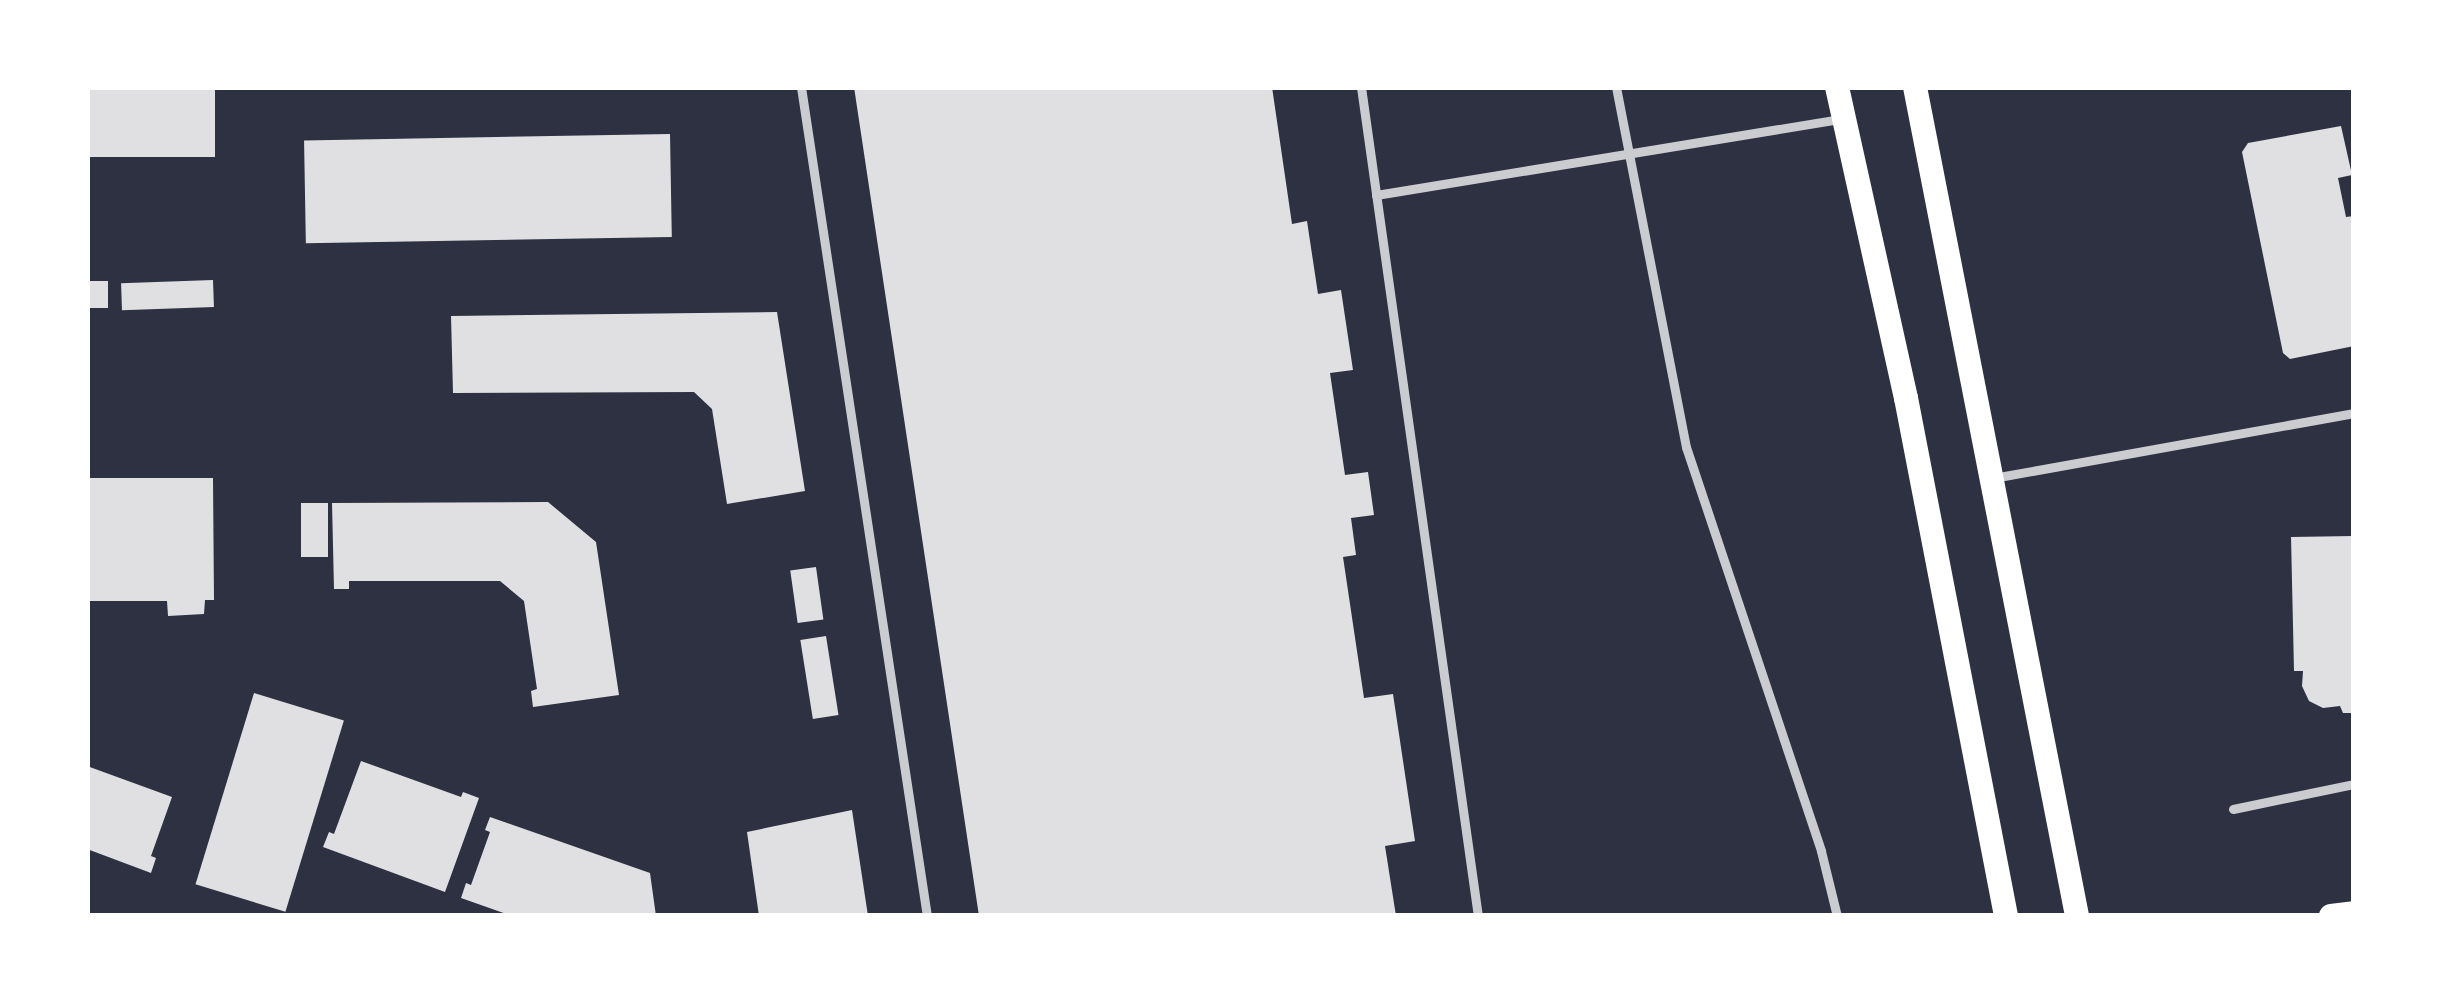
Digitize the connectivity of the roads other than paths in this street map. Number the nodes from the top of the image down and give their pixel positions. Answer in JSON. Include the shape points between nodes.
{"nodes":[{"id":1,"x":801,"y":87,"type":"edge"},
{"id":2,"x":1361,"y":87,"type":"edge"},
{"id":3,"x":1616,"y":87,"type":"edge"},
{"id":4,"x":1838,"y":87,"type":"edge"},
{"id":5,"x":1915,"y":87,"type":"edge"},
{"id":6,"x":1844,"y":118,"type":"junction"},
{"id":7,"x":1629,"y":156,"type":"junction"},
{"id":8,"x":1376,"y":195,"type":"junction"},
{"id":9,"x":2354,"y":413,"type":"edge"},
{"id":10,"x":1992,"y":478,"type":"junction"},
{"id":11,"x":2354,"y":784,"type":"edge"},
{"id":12,"x":2233,"y":809,"type":"dead end"},
{"id":13,"x":2354,"y":913,"type":"edge"},
{"id":14,"x":927,"y":916,"type":"edge"},
{"id":15,"x":1478,"y":916,"type":"edge"},
{"id":16,"x":1837,"y":916,"type":"edge"},
{"id":17,"x":2006,"y":916,"type":"edge"},
{"id":18,"x":2077,"y":916,"type":"edge"},
{"id":19,"x":2331,"y":916,"type":"edge"}],
"edges":[{"from":1,"to":14,"type":"lane"},
{"from":2,"to":8,"type":"lane"},
{"from":3,"to":7,"type":"lane"},
{"from":4,"to":6,"type":"main road"},
{"from":5,"to":10,"type":"main road"},
{"from":6,"to":7,"type":"lane"},
{"from":6,"to":17,"type":"main road"},
{"from":7,"to":8,"type":"lane"},
{"from":7,"to":16,"type":"lane","via":[[1686,447]]},
{"from":8,"to":15,"type":"lane"},
{"from":9,"to":10,"type":"lane"},
{"from":10,"to":18,"type":"main road"},
{"from":11,"to":12,"type":"lane"},
{"from":13,"to":19,"type":"main road"}]}
